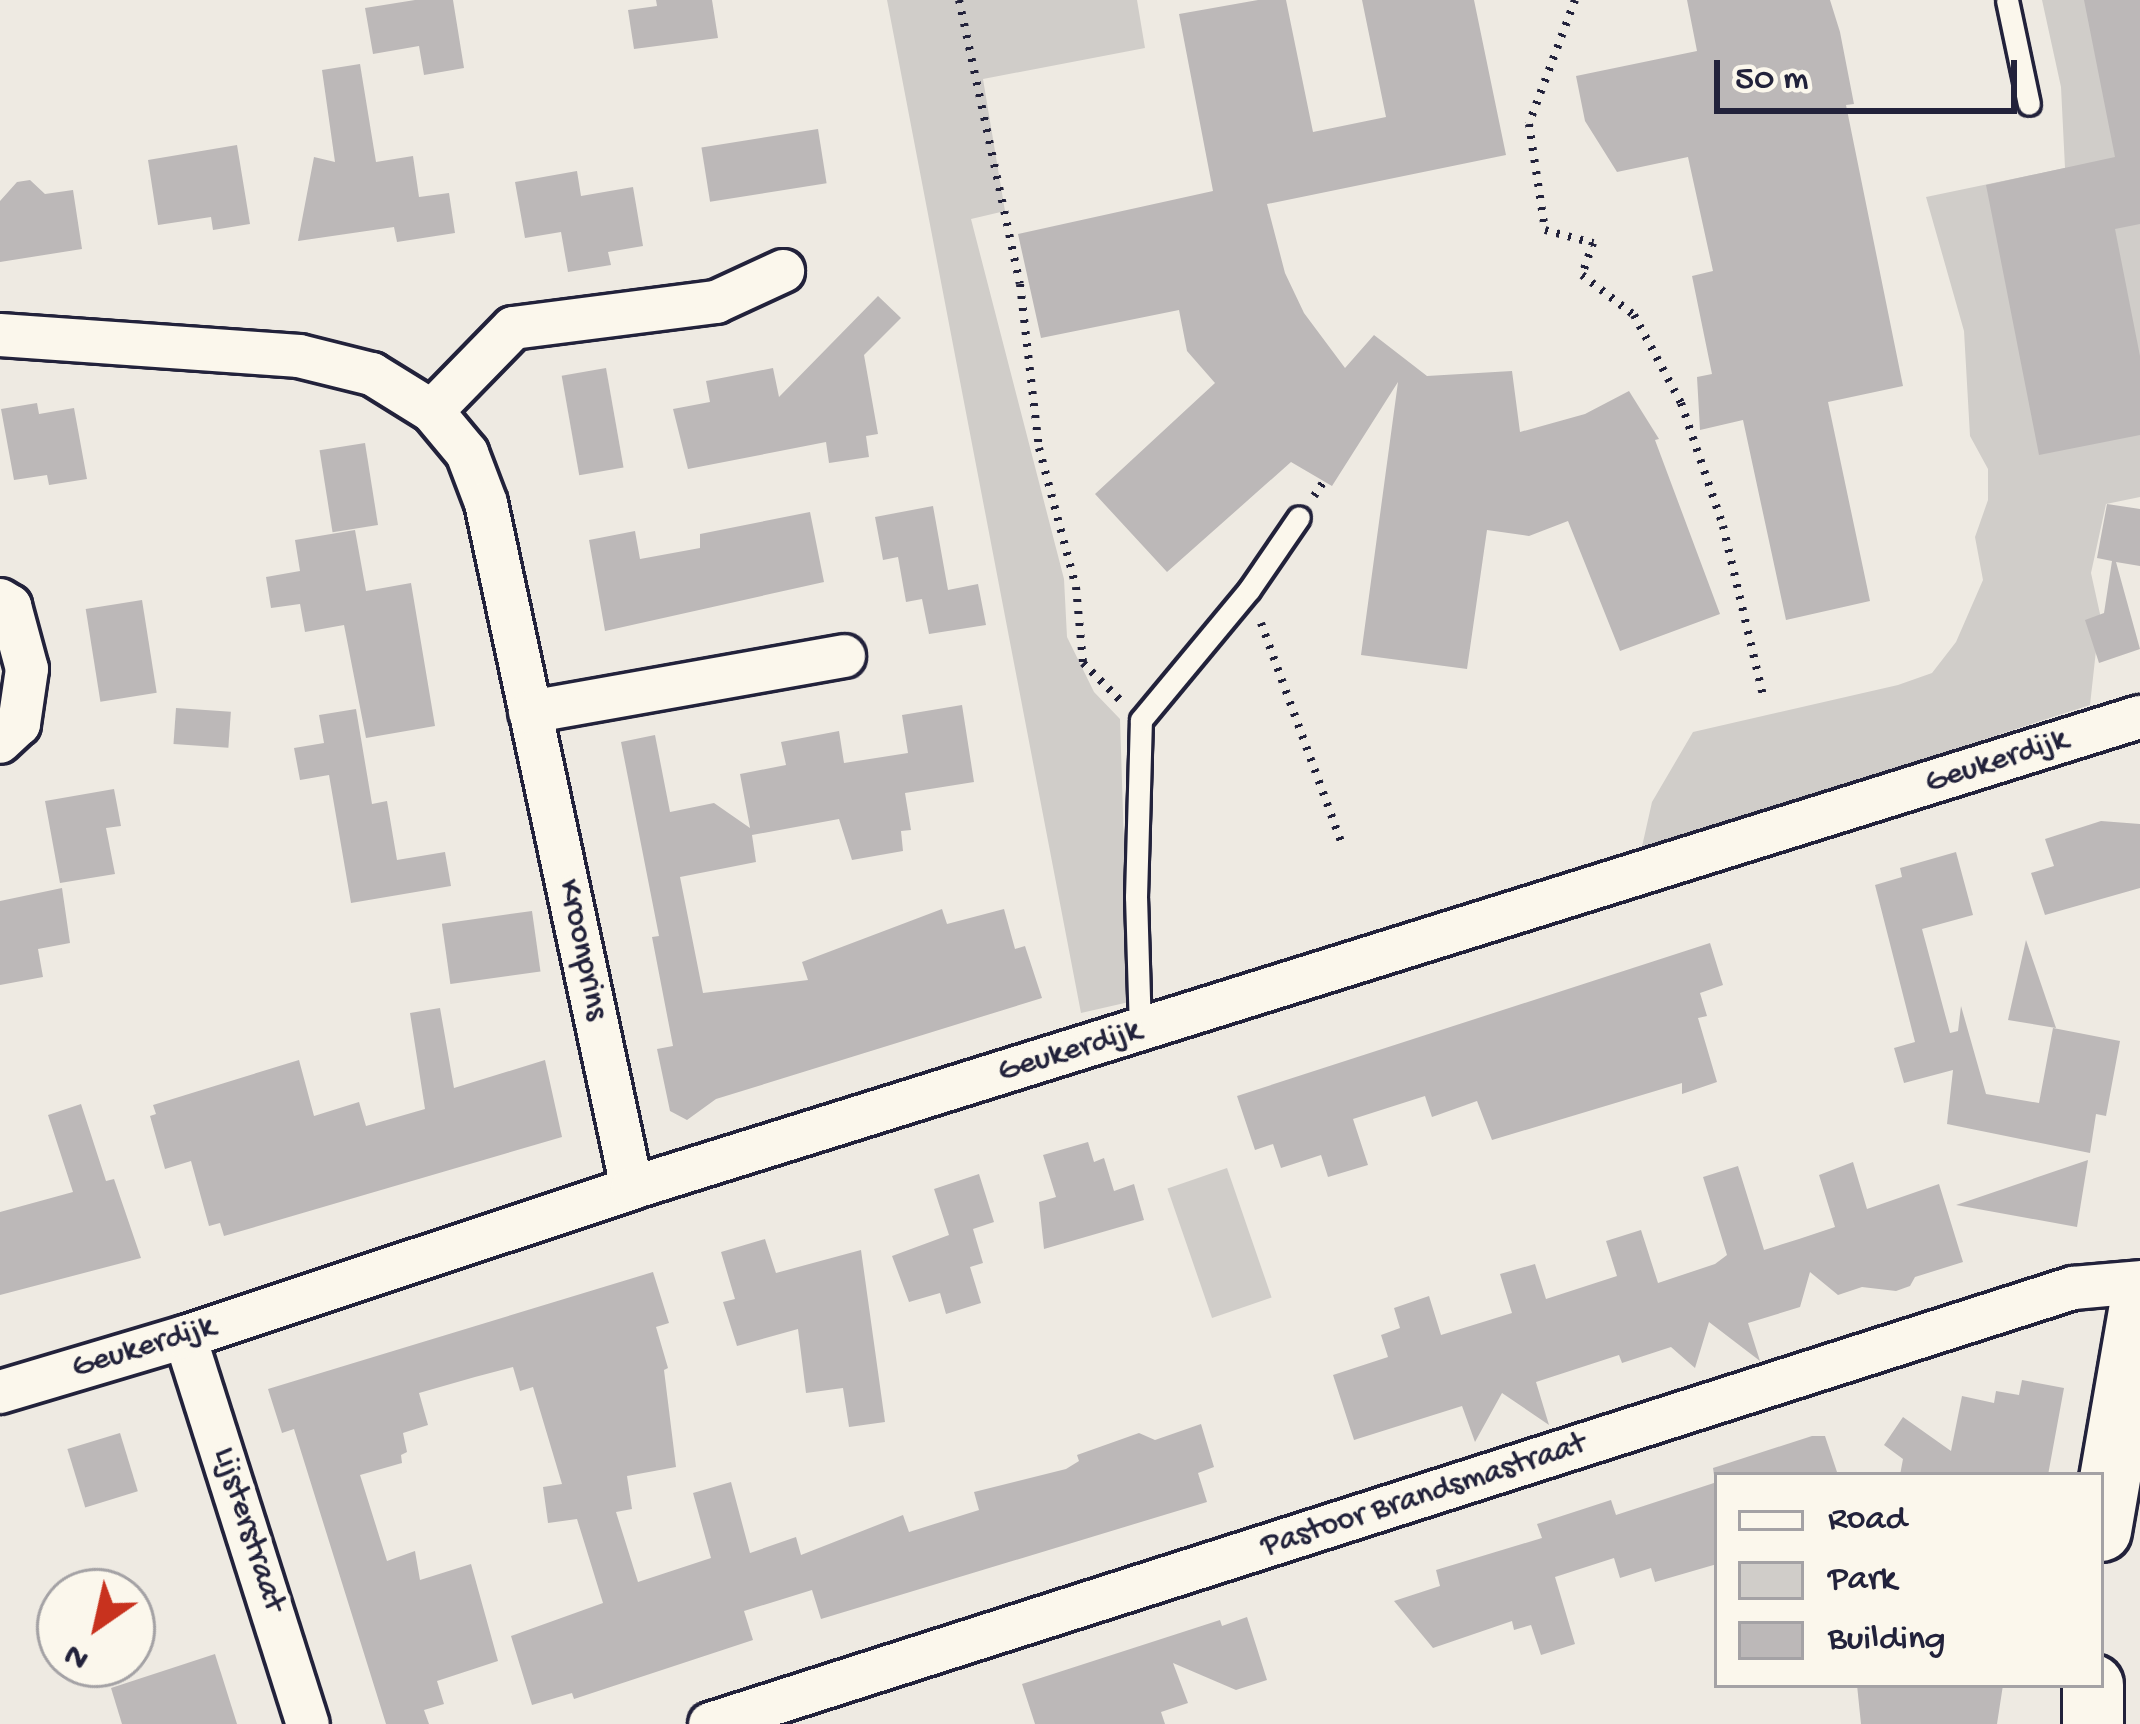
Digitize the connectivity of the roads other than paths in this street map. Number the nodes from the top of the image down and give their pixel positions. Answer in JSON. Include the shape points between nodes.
{"nodes":[{"id":1,"x":2006,"y":0,"type":"edge"},
{"id":2,"x":2029,"y":104,"type":"dead end"},
{"id":3,"x":783,"y":271,"type":"dead end"},
{"id":4,"x":0,"y":335,"type":"edge"},
{"id":5,"x":432,"y":412,"type":"junction"},
{"id":6,"x":1299,"y":517,"type":"dead end"},
{"id":7,"x":0,"y":600,"type":"edge"},
{"id":8,"x":844,"y":656,"type":"dead end"},
{"id":9,"x":530,"y":712,"type":"junction"},
{"id":10,"x":2140,"y":717,"type":"edge"},
{"id":11,"x":0,"y":742,"type":"edge"},
{"id":12,"x":1140,"y":1031,"type":"junction"},
{"id":13,"x":632,"y":1188,"type":"junction"},
{"id":14,"x":2140,"y":1282,"type":"edge"},
{"id":15,"x":2140,"y":1306,"type":"edge"},
{"id":16,"x":184,"y":1337,"type":"junction"},
{"id":17,"x":0,"y":1392,"type":"edge"},
{"id":18,"x":2104,"y":1514,"type":"edge"},
{"id":19,"x":2093,"y":1688,"type":"edge"},
{"id":20,"x":308,"y":1724,"type":"edge"},
{"id":21,"x":710,"y":1724,"type":"edge"},
{"id":22,"x":2093,"y":1724,"type":"edge"}],
"edges":[{"from":1,"to":2,"type":"lane"},
{"from":3,"to":5,"type":"street","via":[[716,302],[513,328]]},
{"from":4,"to":5,"type":"street","name":"Kroonprins","via":[[298,356],[372,374]]},
{"from":5,"to":9,"type":"street","name":"Kroonprins","via":[[466,453],[486,503]]},
{"from":6,"to":12,"type":"lane","via":[[1141,720]]},
{"from":7,"to":11,"type":"street","via":[[10,607],[27,669],[20,724]]},
{"from":8,"to":9,"type":"street"},
{"from":9,"to":13,"type":"street","name":"Kroonprins"},
{"from":10,"to":12,"type":"street","name":"Geukerdijk"},
{"from":12,"to":13,"type":"street","name":"Geukerdijk"},
{"from":13,"to":16,"type":"street","name":"Geukerdijk"},
{"from":14,"to":21,"type":"street","name":"Pastoor Brandsmastraat","via":[[2073,1288]]},
{"from":15,"to":18,"type":"street"},
{"from":16,"to":17,"type":"street","name":"Geukerdijk"},
{"from":16,"to":20,"type":"street","name":"Lijsterstraat"},
{"from":19,"to":22,"type":"street"}]}
